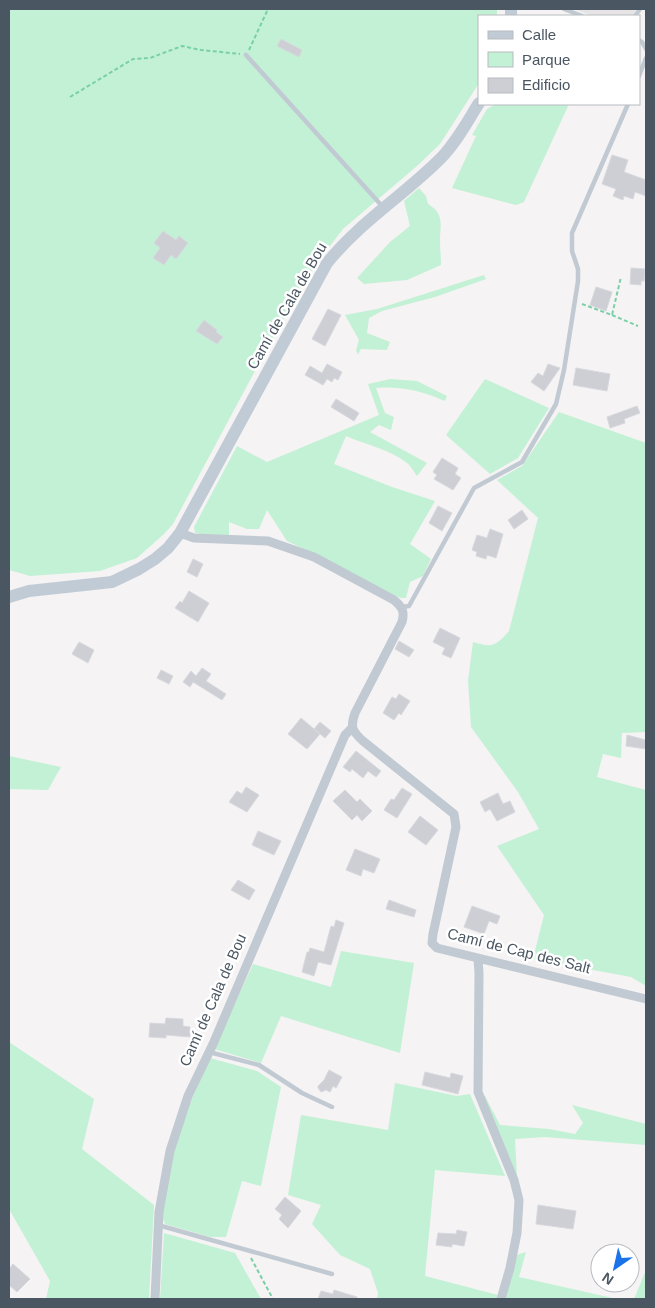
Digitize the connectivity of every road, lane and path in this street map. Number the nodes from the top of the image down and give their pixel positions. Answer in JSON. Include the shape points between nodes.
{"nodes":[{"id":1,"x":268,"y":9,"type":"edge"},
{"id":2,"x":564,"y":9,"type":"edge"},
{"id":3,"x":579,"y":15,"type":"edge"},
{"id":4,"x":246,"y":55,"type":"junction"},
{"id":5,"x":646,"y":58,"type":"edge"},
{"id":6,"x":640,"y":73,"type":"edge"},
{"id":7,"x":70,"y":97,"type":"dead end"},
{"id":8,"x":478,"y":105,"type":"edge"},
{"id":9,"x":628,"y":105,"type":"edge"},
{"id":10,"x":383,"y":207,"type":"junction"},
{"id":11,"x":621,"y":277,"type":"dead end"},
{"id":12,"x":575,"y":299,"type":"junction"},
{"id":13,"x":612,"y":314,"type":"junction"},
{"id":14,"x":638,"y":326,"type":"dead end"},
{"id":15,"x":180,"y":533,"type":"junction"},
{"id":16,"x":9,"y":597,"type":"edge"},
{"id":17,"x":402,"y":607,"type":"junction"},
{"id":18,"x":352,"y":728,"type":"junction"},
{"id":19,"x":478,"y":959,"type":"junction"},
{"id":20,"x":646,"y":999,"type":"edge"},
{"id":21,"x":209,"y":1052,"type":"junction"},
{"id":22,"x":332,"y":1107,"type":"dead end"},
{"id":23,"x":158,"y":1225,"type":"junction"},
{"id":24,"x":252,"y":1251,"type":"junction"},
{"id":25,"x":332,"y":1274,"type":"dead end"},
{"id":26,"x":155,"y":1299,"type":"edge"},
{"id":27,"x":273,"y":1299,"type":"edge"},
{"id":28,"x":501,"y":1299,"type":"edge"}],
"edges":[{"from":1,"to":4,"type":"path"},
{"from":2,"to":3,"type":"lane"},
{"from":4,"to":7,"type":"path","via":[[182,46],[150,58],[133,59]]},
{"from":4,"to":10,"type":"lane"},
{"from":5,"to":6,"type":"lane"},
{"from":8,"to":10,"type":"street","name":"Camí de Cala de Bou","via":[[440,159]]},
{"from":9,"to":12,"type":"lane","via":[[572,233],[572,251],[578,269]]},
{"from":10,"to":15,"type":"street","name":"Camí de Cala de Bou","via":[[327,263]]},
{"from":11,"to":13,"type":"path"},
{"from":12,"to":13,"type":"path","via":[[582,305]]},
{"from":12,"to":17,"type":"lane","via":[[556,404],[522,462],[474,488],[409,606]]},
{"from":13,"to":14,"type":"path"},
{"from":15,"to":16,"type":"street","via":[[155,559],[112,582],[29,591]]},
{"from":15,"to":17,"type":"street","via":[[194,538],[268,541],[314,557]]},
{"from":17,"to":18,"type":"street","via":[[402,622],[355,713]]},
{"from":18,"to":19,"type":"street","name":"Camí de Cap des Salt","via":[[363,741],[454,814],[456,827],[432,943],[444,951]]},
{"from":18,"to":21,"type":"street","name":"Camí de Cala de Bou","via":[[345,735]]},
{"from":19,"to":20,"type":"street","name":"Camí de Cap des Salt"},
{"from":19,"to":28,"type":"street","via":[[478,1092],[519,1200],[515,1241]]},
{"from":21,"to":22,"type":"lane","via":[[259,1065],[302,1093]]},
{"from":21,"to":23,"type":"street","name":"Camí de Cala de Bou","via":[[188,1096],[170,1151]]},
{"from":23,"to":24,"type":"lane"},
{"from":23,"to":26,"type":"street","name":"Camí de Cala de Bou"},
{"from":24,"to":25,"type":"lane"},
{"from":24,"to":27,"type":"path","via":[[251,1258]]}]}
